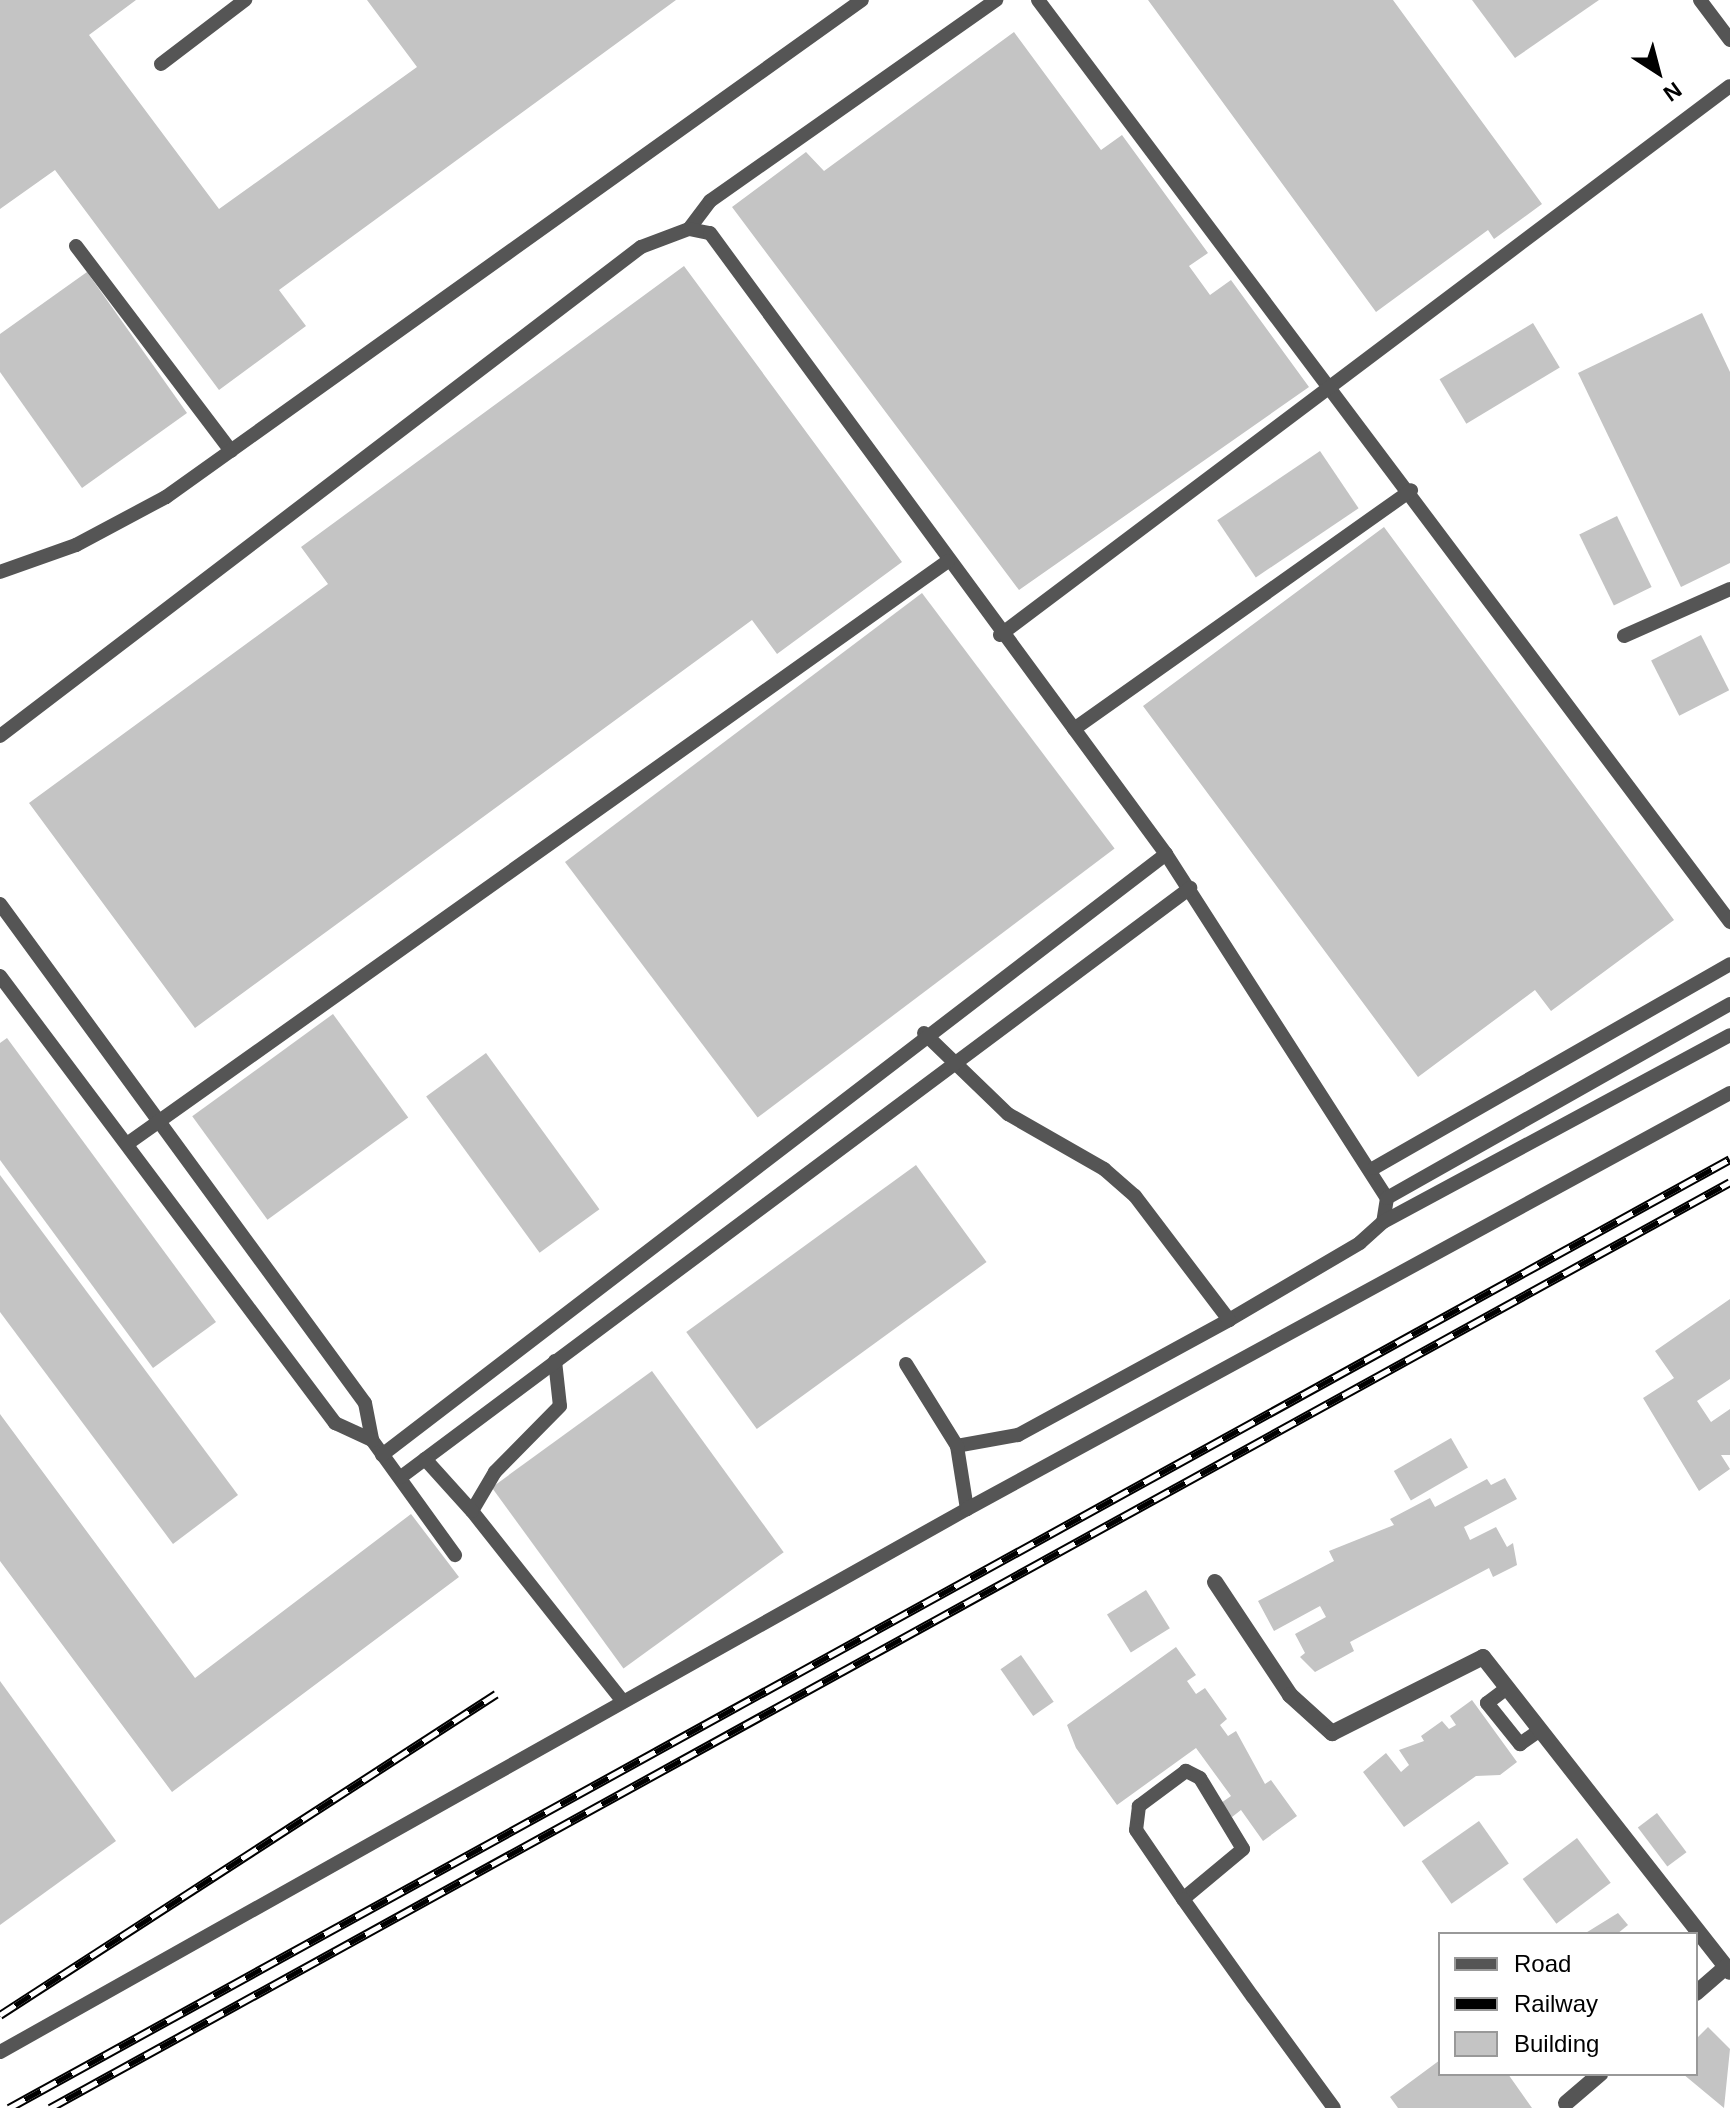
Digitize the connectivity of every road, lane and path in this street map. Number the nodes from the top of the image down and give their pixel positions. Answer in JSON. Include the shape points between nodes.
{"nodes":[{"id":1,"x":245,"y":0,"type":"edge"},
{"id":2,"x":862,"y":0,"type":"edge"},
{"id":3,"x":996,"y":0,"type":"edge"},
{"id":4,"x":1038,"y":0,"type":"edge"},
{"id":5,"x":1700,"y":0,"type":"edge"},
{"id":6,"x":1730,"y":40,"type":"edge"},
{"id":7,"x":161,"y":64,"type":"dead end"},
{"id":8,"x":1730,"y":86,"type":"edge"},
{"id":9,"x":689,"y":229,"type":"junction"},
{"id":10,"x":76,"y":246,"type":"dead end"},
{"id":11,"x":1332,"y":389,"type":"junction"},
{"id":12,"x":231,"y":451,"type":"junction"},
{"id":13,"x":1411,"y":490,"type":"junction"},
{"id":14,"x":948,"y":561,"type":"junction"},
{"id":15,"x":0,"y":572,"type":"edge"},
{"id":16,"x":1730,"y":589,"type":"edge"},
{"id":17,"x":1000,"y":635,"type":"junction"},
{"id":18,"x":1624,"y":636,"type":"dead end"},
{"id":19,"x":1074,"y":729,"type":"junction"},
{"id":20,"x":0,"y":736,"type":"edge"},
{"id":21,"x":1166,"y":854,"type":"junction"},
{"id":22,"x":1190,"y":888,"type":"junction"},
{"id":23,"x":0,"y":904,"type":"edge"},
{"id":24,"x":1730,"y":922,"type":"edge"},
{"id":25,"x":1730,"y":964,"type":"edge"},
{"id":26,"x":0,"y":976,"type":"edge"},
{"id":27,"x":1730,"y":1004,"type":"edge"},
{"id":28,"x":924,"y":1033,"type":"junction"},
{"id":29,"x":1730,"y":1035,"type":"edge"},
{"id":30,"x":950,"y":1066,"type":"junction"},
{"id":31,"x":1730,"y":1093,"type":"edge"},
{"id":32,"x":159,"y":1119,"type":"junction"},
{"id":33,"x":127,"y":1144,"type":"junction"},
{"id":34,"x":1374,"y":1168,"type":"junction"},
{"id":35,"x":1387,"y":1198,"type":"junction"},
{"id":36,"x":1383,"y":1222,"type":"junction"},
{"id":37,"x":1229,"y":1320,"type":"junction"},
{"id":38,"x":555,"y":1361,"type":"junction"},
{"id":39,"x":906,"y":1364,"type":"dead end"},
{"id":40,"x":372,"y":1440,"type":"junction"},
{"id":41,"x":957,"y":1446,"type":"junction"},
{"id":42,"x":382,"y":1455,"type":"junction"},
{"id":43,"x":425,"y":1459,"type":"junction"},
{"id":44,"x":401,"y":1477,"type":"junction"},
{"id":45,"x":967,"y":1509,"type":"junction"},
{"id":46,"x":472,"y":1511,"type":"junction"},
{"id":47,"x":455,"y":1555,"type":"dead end"},
{"id":48,"x":1215,"y":1582,"type":"dead end"},
{"id":49,"x":1507,"y":1688,"type":"junction"},
{"id":50,"x":622,"y":1700,"type":"junction"},
{"id":51,"x":1540,"y":1730,"type":"junction"},
{"id":52,"x":1183,"y":1899,"type":"junction"},
{"id":53,"x":1728,"y":1970,"type":"edge"},
{"id":54,"x":1698,"y":1992,"type":"edge"},
{"id":55,"x":0,"y":2052,"type":"edge"},
{"id":56,"x":1598,"y":2076,"type":"edge"},
{"id":57,"x":1566,"y":2103,"type":"dead end"},
{"id":58,"x":1334,"y":2108,"type":"edge"}],
"edges":[{"from":1,"to":7,"type":"lane"},
{"from":2,"to":12,"type":"lane"},
{"from":3,"to":9,"type":"lane","via":[[710,201]]},
{"from":4,"to":11,"type":"lane"},
{"from":5,"to":6,"type":"lane"},
{"from":8,"to":11,"type":"lane"},
{"from":9,"to":14,"type":"lane","via":[[710,233],[727,249]]},
{"from":9,"to":20,"type":"lane","via":[[641,247]]},
{"from":10,"to":12,"type":"lane"},
{"from":11,"to":13,"type":"lane"},
{"from":11,"to":17,"type":"lane"},
{"from":12,"to":15,"type":"lane","via":[[166,497],[89,538]]},
{"from":13,"to":19,"type":"lane"},
{"from":13,"to":24,"type":"lane"},
{"from":14,"to":17,"type":"lane"},
{"from":14,"to":32,"type":"lane"},
{"from":16,"to":18,"type":"lane"},
{"from":17,"to":19,"type":"lane"},
{"from":19,"to":21,"type":"lane"},
{"from":21,"to":22,"type":"lane"},
{"from":21,"to":28,"type":"lane"},
{"from":22,"to":30,"type":"lane"},
{"from":22,"to":34,"type":"lane"},
{"from":23,"to":32,"type":"lane"},
{"from":25,"to":34,"type":"lane"},
{"from":26,"to":33,"type":"lane"},
{"from":27,"to":35,"type":"lane"},
{"from":28,"to":30,"type":"lane"},
{"from":28,"to":42,"type":"lane"},
{"from":29,"to":36,"type":"lane"},
{"from":30,"to":37,"type":"lane","via":[[1008,1114],[1104,1169],[1135,1196]]},
{"from":30,"to":38,"type":"lane"},
{"from":31,"to":45,"type":"lane"},
{"from":32,"to":33,"type":"lane"},
{"from":32,"to":40,"type":"lane","via":[[365,1403]]},
{"from":33,"to":40,"type":"lane","via":[[335,1423]]},
{"from":34,"to":35,"type":"lane"},
{"from":35,"to":36,"type":"lane"},
{"from":36,"to":37,"type":"lane"},
{"from":37,"to":41,"type":"lane","via":[[1018,1435]]},
{"from":38,"to":43,"type":"lane"},
{"from":38,"to":46,"type":"lane","via":[[560,1406],[495,1472]]},
{"from":39,"to":41,"type":"lane"},
{"from":40,"to":42,"type":"lane"},
{"from":41,"to":45,"type":"lane"},
{"from":42,"to":44,"type":"lane"},
{"from":43,"to":44,"type":"lane"},
{"from":43,"to":46,"type":"lane"},
{"from":44,"to":47,"type":"lane"},
{"from":45,"to":50,"type":"lane"},
{"from":46,"to":50,"type":"lane"},
{"from":48,"to":49,"type":"street","via":[[1290,1695],[1332,1733],[1483,1657]]},
{"from":49,"to":51,"type":"street"},
{"from":49,"to":51,"type":"lane","via":[[1487,1703],[1520,1744]]},
{"from":50,"to":55,"type":"lane"},
{"from":51,"to":53,"type":"street"},
{"from":52,"to":52,"type":"lane","via":[[1133,1822],[1139,1806],[1186,1771],[1200,1778],[1243,1849]]},
{"from":52,"to":58,"type":"lane"},
{"from":53,"to":54,"type":"street"},
{"from":56,"to":57,"type":"street"}]}
